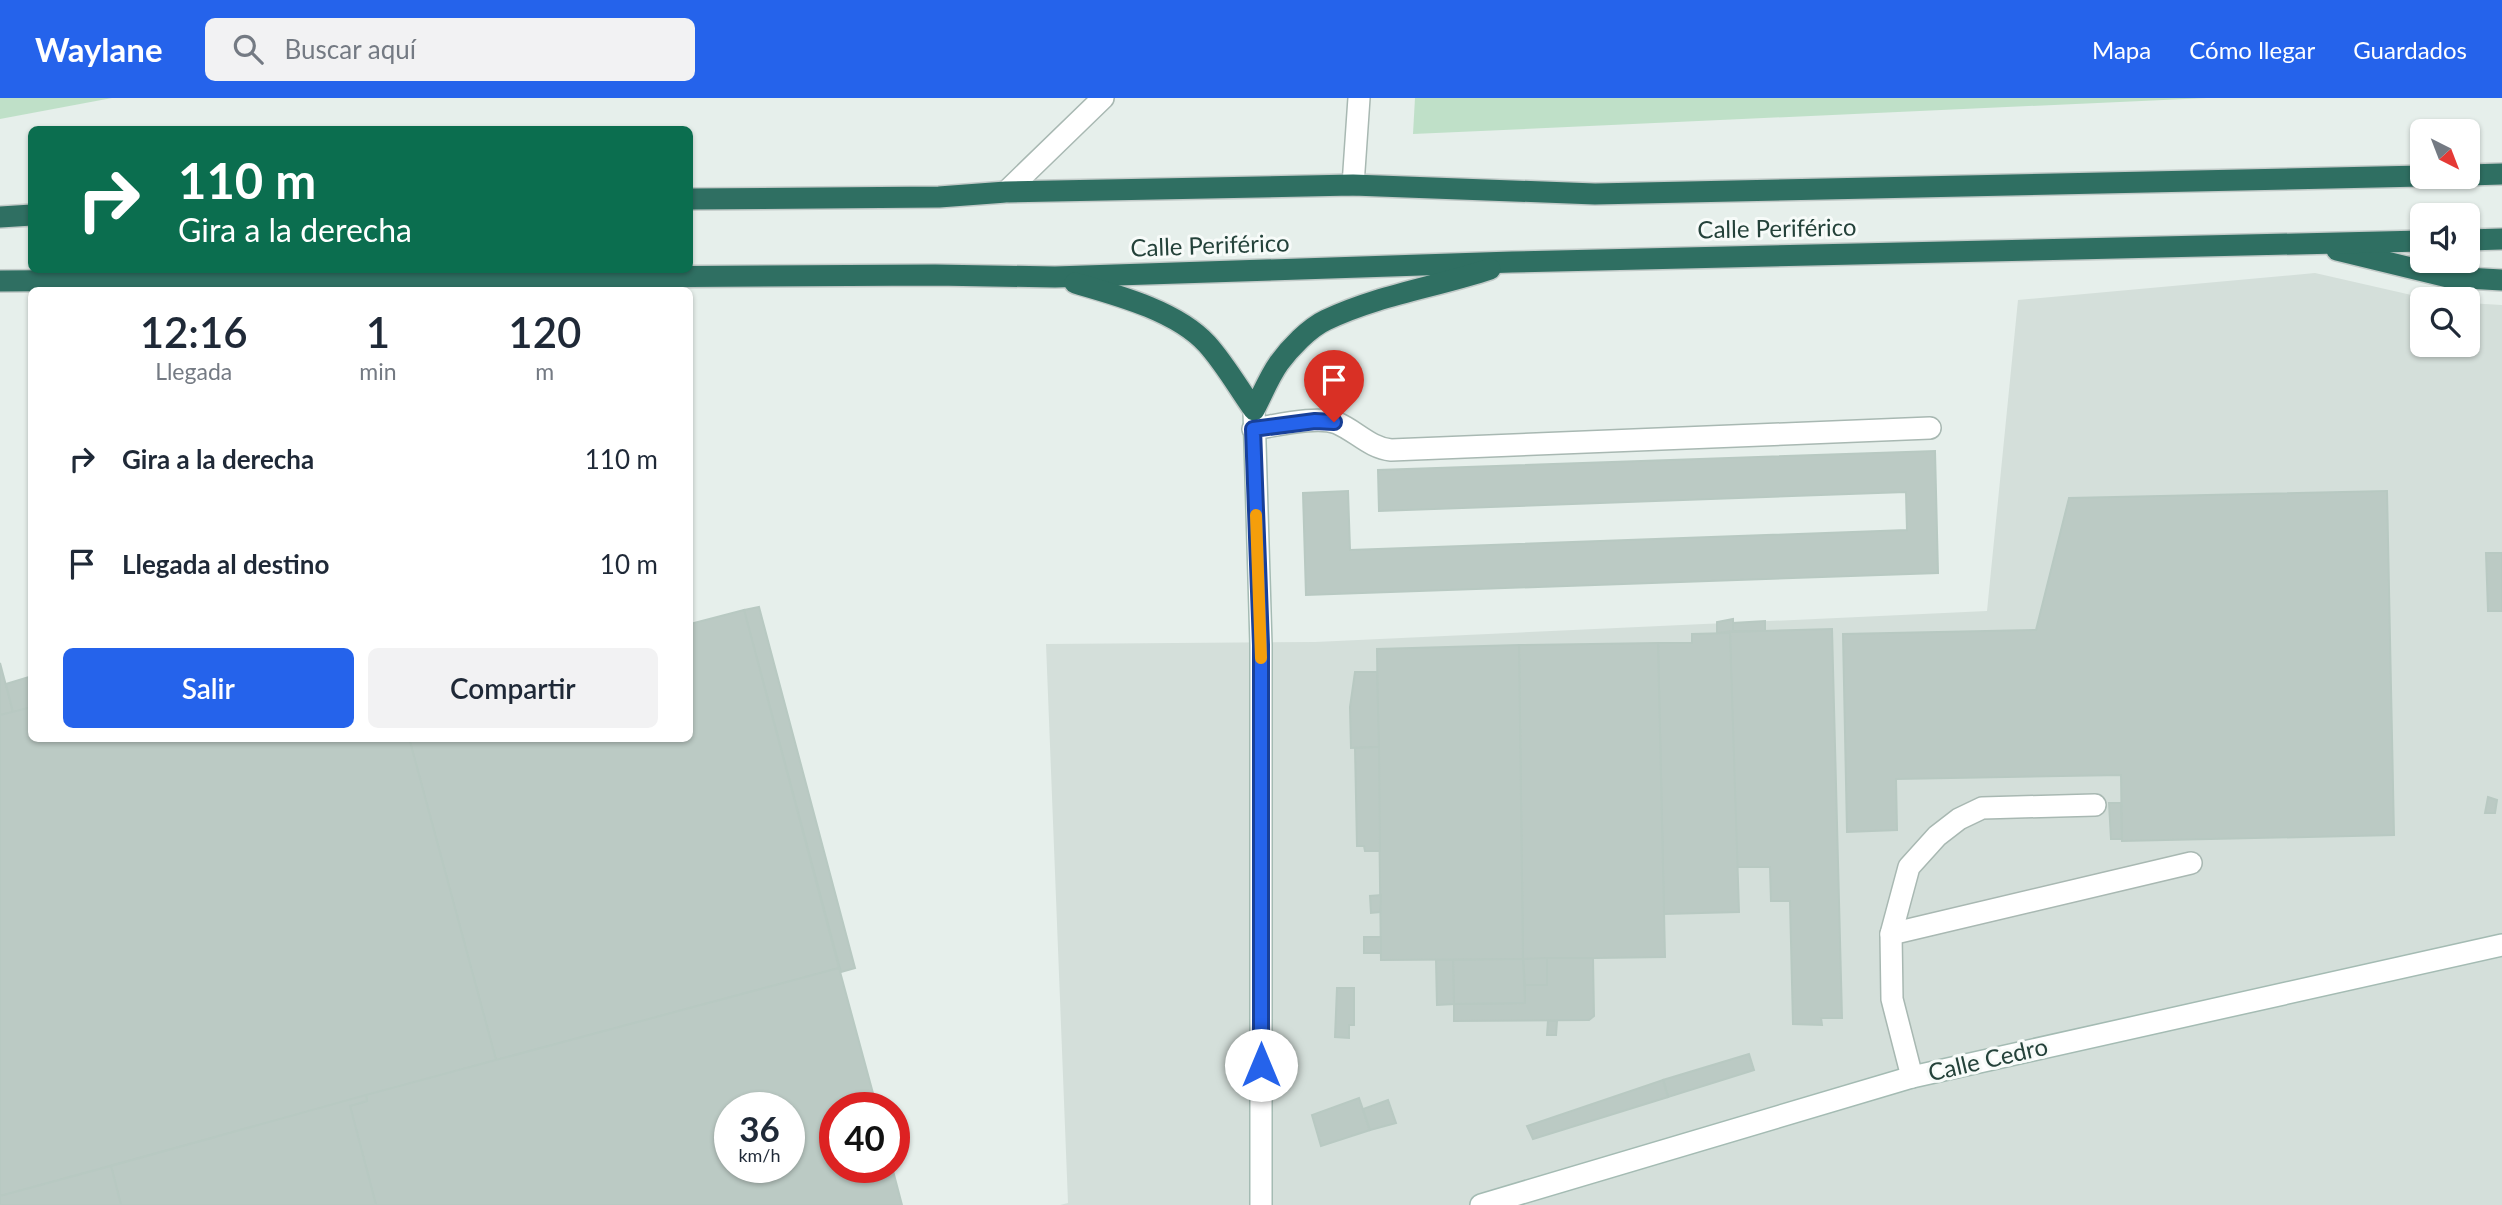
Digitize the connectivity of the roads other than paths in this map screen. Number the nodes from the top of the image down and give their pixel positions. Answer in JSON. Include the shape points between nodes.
{"nodes":[{"id":1,"x":1103,"y":98,"type":"edge"},
{"id":2,"x":1359,"y":98,"type":"edge"},
{"id":3,"x":2502,"y":174,"type":"edge"},
{"id":4,"x":2480,"y":175,"type":"edge"},
{"id":5,"x":2410,"y":176,"type":"edge"},
{"id":6,"x":1353,"y":185,"type":"junction"},
{"id":7,"x":1006,"y":192,"type":"junction"},
{"id":8,"x":693,"y":199,"type":"edge"},
{"id":9,"x":28,"y":215,"type":"edge"},
{"id":10,"x":0,"y":217,"type":"edge"},
{"id":11,"x":2502,"y":239,"type":"edge"},
{"id":12,"x":2480,"y":240,"type":"edge"},
{"id":13,"x":2410,"y":241,"type":"edge"},
{"id":14,"x":2311,"y":243,"type":"junction"},
{"id":15,"x":1512,"y":262,"type":"junction"},
{"id":16,"x":1055,"y":277,"type":"junction"},
{"id":17,"x":2502,"y":280,"type":"edge"},
{"id":18,"x":0,"y":281,"type":"edge"},
{"id":19,"x":1254,"y":419,"type":"junction"},
{"id":20,"x":1930,"y":428,"type":"dead end"},
{"id":21,"x":2095,"y":805,"type":"dead end"},
{"id":22,"x":2191,"y":863,"type":"dead end"},
{"id":23,"x":1891,"y":934,"type":"junction"},
{"id":24,"x":2502,"y":946,"type":"edge"},
{"id":25,"x":1913,"y":1077,"type":"junction"},
{"id":26,"x":1261,"y":1205,"type":"edge"},
{"id":27,"x":1481,"y":1205,"type":"edge"}],
"edges":[{"from":1,"to":7,"type":"street"},
{"from":2,"to":6,"type":"street"},
{"from":3,"to":4,"type":"highway"},
{"from":5,"to":6,"type":"highway","name":"Calle Periférico","via":[[1595,194]]},
{"from":6,"to":7,"type":"highway","name":"Calle Periférico"},
{"from":7,"to":8,"type":"highway","name":"Calle Periférico","via":[[939,198]]},
{"from":9,"to":10,"type":"highway"},
{"from":11,"to":12,"type":"highway"},
{"from":13,"to":14,"type":"highway","name":"Calle Periférico"},
{"from":14,"to":15,"type":"highway","name":"Calle Periférico"},
{"from":14,"to":17,"type":"highway","via":[[2448,277]]},
{"from":15,"to":16,"type":"highway","name":"Calle Periférico"},
{"from":15,"to":19,"type":"highway","via":[[1378,300],[1324,321],[1278,363]]},
{"from":16,"to":18,"type":"highway","name":"Calle Periférico"},
{"from":16,"to":19,"type":"highway","via":[[1124,297],[1177,321],[1206,343]]},
{"from":19,"to":20,"type":"street","via":[[1334,422],[1378,449],[1391,450]]},
{"from":19,"to":26,"type":"street","via":[[1261,645]]},
{"from":21,"to":23,"type":"street","via":[[1982,808],[1959,818],[1909,867]]},
{"from":22,"to":23,"type":"street"},
{"from":23,"to":25,"type":"street","via":[[1892,999]]},
{"from":24,"to":25,"type":"street","name":"Calle Cedro"},
{"from":25,"to":27,"type":"street","name":"Calle Cedro"}]}
